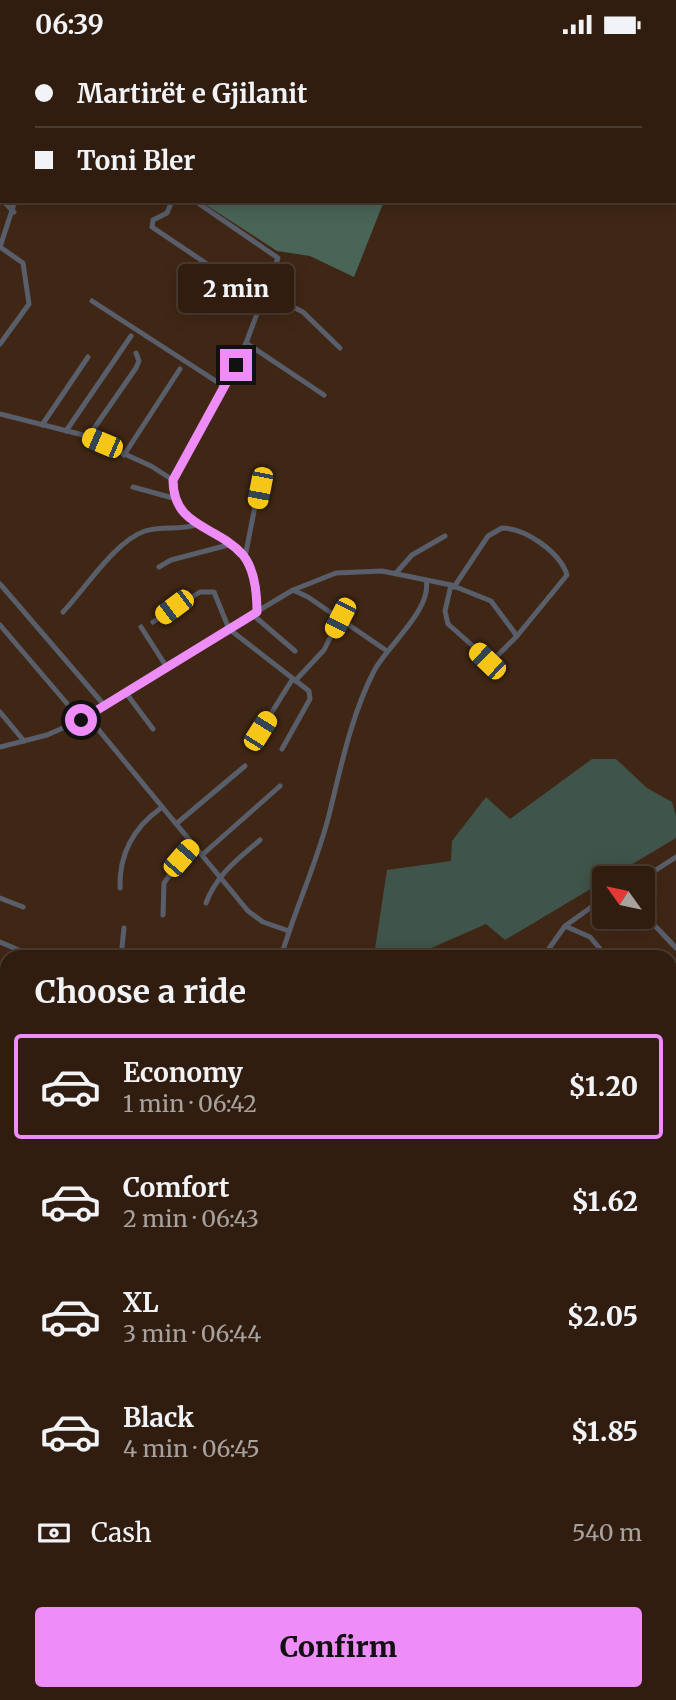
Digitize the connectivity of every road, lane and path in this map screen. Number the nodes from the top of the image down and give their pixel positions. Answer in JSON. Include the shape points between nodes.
{"nodes":[{"id":1,"x":5,"y":203,"type":"edge"},
{"id":2,"x":15,"y":203,"type":"edge"},
{"id":3,"x":171,"y":203,"type":"edge"},
{"id":4,"x":198,"y":203,"type":"edge"},
{"id":5,"x":13,"y":212,"type":"junction"},
{"id":6,"x":0,"y":221,"type":"edge"},
{"id":7,"x":7,"y":226,"type":"junction"},
{"id":8,"x":0,"y":247,"type":"edge"},
{"id":9,"x":265,"y":293,"type":"junction"},
{"id":10,"x":92,"y":301,"type":"dead end"},
{"id":11,"x":262,"y":301,"type":"junction"},
{"id":12,"x":131,"y":336,"type":"dead end"},
{"id":13,"x":246,"y":343,"type":"junction"},
{"id":14,"x":0,"y":344,"type":"edge"},
{"id":15,"x":340,"y":348,"type":"dead end"},
{"id":16,"x":136,"y":353,"type":"dead end"},
{"id":17,"x":88,"y":357,"type":"dead end"},
{"id":18,"x":180,"y":369,"type":"dead end"},
{"id":19,"x":225,"y":387,"type":"junction"},
{"id":20,"x":324,"y":395,"type":"dead end"},
{"id":21,"x":0,"y":414,"type":"edge"},
{"id":22,"x":42,"y":425,"type":"junction"},
{"id":23,"x":66,"y":431,"type":"junction"},
{"id":24,"x":88,"y":437,"type":"junction"},
{"id":25,"x":124,"y":455,"type":"junction"},
{"id":26,"x":261,"y":471,"type":"dead end"},
{"id":27,"x":173,"y":480,"type":"junction"},
{"id":28,"x":133,"y":487,"type":"dead end"},
{"id":29,"x":173,"y":498,"type":"junction"},
{"id":30,"x":199,"y":524,"type":"junction"},
{"id":31,"x":445,"y":536,"type":"dead end"},
{"id":32,"x":232,"y":544,"type":"junction"},
{"id":33,"x":245,"y":557,"type":"junction"},
{"id":34,"x":159,"y":567,"type":"dead end"},
{"id":35,"x":396,"y":573,"type":"junction"},
{"id":36,"x":426,"y":580,"type":"junction"},
{"id":37,"x":0,"y":584,"type":"edge"},
{"id":38,"x":453,"y":586,"type":"junction"},
{"id":39,"x":293,"y":590,"type":"junction"},
{"id":40,"x":64,"y":612,"type":"dead end"},
{"id":41,"x":255,"y":613,"type":"junction"},
{"id":42,"x":340,"y":618,"type":"junction"},
{"id":43,"x":153,"y":622,"type":"dead end"},
{"id":44,"x":0,"y":625,"type":"edge"},
{"id":45,"x":141,"y":627,"type":"dead end"},
{"id":46,"x":229,"y":629,"type":"junction"},
{"id":47,"x":517,"y":636,"type":"junction"},
{"id":48,"x":295,"y":651,"type":"dead end"},
{"id":49,"x":387,"y":651,"type":"junction"},
{"id":50,"x":166,"y":666,"type":"junction"},
{"id":51,"x":294,"y":680,"type":"junction"},
{"id":52,"x":126,"y":692,"type":"junction"},
{"id":53,"x":105,"y":706,"type":"junction"},
{"id":54,"x":0,"y":712,"type":"edge"},
{"id":55,"x":88,"y":717,"type":"junction"},
{"id":56,"x":81,"y":720,"type":"junction"},
{"id":57,"x":153,"y":729,"type":"dead end"},
{"id":58,"x":260,"y":731,"type":"dead end"},
{"id":59,"x":24,"y":741,"type":"junction"},
{"id":60,"x":0,"y":747,"type":"edge"},
{"id":61,"x":282,"y":749,"type":"dead end"},
{"id":62,"x":245,"y":766,"type":"dead end"},
{"id":63,"x":280,"y":786,"type":"dead end"},
{"id":64,"x":160,"y":808,"type":"junction"},
{"id":65,"x":176,"y":824,"type":"junction"},
{"id":66,"x":260,"y":840,"type":"dead end"},
{"id":67,"x":192,"y":844,"type":"junction"},
{"id":68,"x":202,"y":855,"type":"junction"},
{"id":69,"x":676,"y":857,"type":"edge"},
{"id":70,"x":655,"y":871,"type":"edge"},
{"id":71,"x":220,"y":876,"type":"junction"},
{"id":72,"x":120,"y":888,"type":"dead end"},
{"id":73,"x":0,"y":898,"type":"edge"},
{"id":74,"x":206,"y":902,"type":"dead end"},
{"id":75,"x":23,"y":907,"type":"dead end"},
{"id":76,"x":592,"y":907,"type":"edge"},
{"id":77,"x":163,"y":915,"type":"dead end"},
{"id":78,"x":565,"y":926,"type":"junction"},
{"id":79,"x":655,"y":926,"type":"edge"},
{"id":80,"x":124,"y":928,"type":"dead end"},
{"id":81,"x":289,"y":931,"type":"junction"},
{"id":82,"x":0,"y":943,"type":"edge"},
{"id":83,"x":676,"y":948,"type":"edge"},
{"id":84,"x":18,"y":950,"type":"edge"},
{"id":85,"x":122,"y":950,"type":"edge"},
{"id":86,"x":283,"y":950,"type":"edge"},
{"id":87,"x":548,"y":950,"type":"edge"},
{"id":88,"x":600,"y":950,"type":"edge"}],
"edges":[{"from":1,"to":5,"type":"street"},
{"from":2,"to":5,"type":"street"},
{"from":3,"to":11,"type":"street","via":[[167,213],[153,220],[152,227]]},
{"from":4,"to":9,"type":"street","via":[[277,255]]},
{"from":5,"to":7,"type":"street"},
{"from":6,"to":7,"type":"street"},
{"from":7,"to":8,"type":"street"},
{"from":8,"to":14,"type":"street","via":[[23,264],[29,304]]},
{"from":9,"to":11,"type":"street"},
{"from":9,"to":15,"type":"street","via":[[303,312]]},
{"from":10,"to":19,"type":"street"},
{"from":11,"to":13,"type":"street"},
{"from":12,"to":23,"type":"street"},
{"from":13,"to":19,"type":"street"},
{"from":13,"to":20,"type":"street"},
{"from":16,"to":24,"type":"street","via":[[136,368]]},
{"from":17,"to":22,"type":"street"},
{"from":18,"to":25,"type":"street"},
{"from":19,"to":27,"type":"street"},
{"from":21,"to":22,"type":"street"},
{"from":22,"to":23,"type":"street"},
{"from":23,"to":24,"type":"street"},
{"from":24,"to":25,"type":"street"},
{"from":25,"to":27,"type":"street"},
{"from":26,"to":33,"type":"street"},
{"from":27,"to":29,"type":"street"},
{"from":28,"to":29,"type":"street"},
{"from":29,"to":30,"type":"street","via":[[181,512]]},
{"from":30,"to":32,"type":"street"},
{"from":30,"to":40,"type":"street","via":[[135,535]]},
{"from":31,"to":35,"type":"street","via":[[412,555]]},
{"from":32,"to":33,"type":"street"},
{"from":32,"to":34,"type":"street"},
{"from":33,"to":41,"type":"street","via":[[256,589]]},
{"from":35,"to":36,"type":"street"},
{"from":35,"to":39,"type":"street","via":[[336,573]]},
{"from":36,"to":38,"type":"street"},
{"from":36,"to":49,"type":"street","via":[[428,587],[419,607]]},
{"from":37,"to":53,"type":"street"},
{"from":38,"to":47,"type":"street","via":[[494,604]]},
{"from":38,"to":47,"type":"street","via":[[445,617],[487,661],[494,661]]},
{"from":38,"to":47,"type":"street","via":[[488,536],[502,528],[523,532],[555,556],[567,575]]},
{"from":39,"to":41,"type":"street"},
{"from":39,"to":42,"type":"street"},
{"from":41,"to":46,"type":"street"},
{"from":41,"to":48,"type":"street"},
{"from":42,"to":49,"type":"street"},
{"from":42,"to":51,"type":"street","via":[[324,650]]},
{"from":43,"to":46,"type":"street","via":[[207,590],[214,592]]},
{"from":44,"to":56,"type":"street"},
{"from":45,"to":50,"type":"street"},
{"from":46,"to":50,"type":"street"},
{"from":46,"to":51,"type":"street"},
{"from":49,"to":81,"type":"street","via":[[372,674],[344,750],[329,815]]},
{"from":50,"to":52,"type":"street"},
{"from":51,"to":58,"type":"street"},
{"from":51,"to":61,"type":"street","via":[[309,691],[310,699]]},
{"from":52,"to":53,"type":"street"},
{"from":52,"to":57,"type":"street"},
{"from":53,"to":55,"type":"street"},
{"from":54,"to":59,"type":"street"},
{"from":55,"to":56,"type":"street"},
{"from":55,"to":64,"type":"street"},
{"from":56,"to":59,"type":"street"},
{"from":59,"to":60,"type":"street"},
{"from":62,"to":65,"type":"street"},
{"from":63,"to":68,"type":"street"},
{"from":64,"to":65,"type":"street"},
{"from":64,"to":72,"type":"street","via":[[127,844]]},
{"from":65,"to":67,"type":"street"},
{"from":66,"to":71,"type":"street"},
{"from":67,"to":68,"type":"street"},
{"from":67,"to":77,"type":"street","via":[[164,883]]},
{"from":68,"to":71,"type":"street"},
{"from":69,"to":70,"type":"street"},
{"from":71,"to":74,"type":"street"},
{"from":71,"to":81,"type":"street","via":[[248,911]]},
{"from":73,"to":75,"type":"street"},
{"from":76,"to":78,"type":"street"},
{"from":78,"to":87,"type":"street"},
{"from":78,"to":88,"type":"street","via":[[582,931]]},
{"from":79,"to":83,"type":"street"},
{"from":80,"to":85,"type":"street"},
{"from":81,"to":86,"type":"street"},
{"from":82,"to":84,"type":"street"}]}
